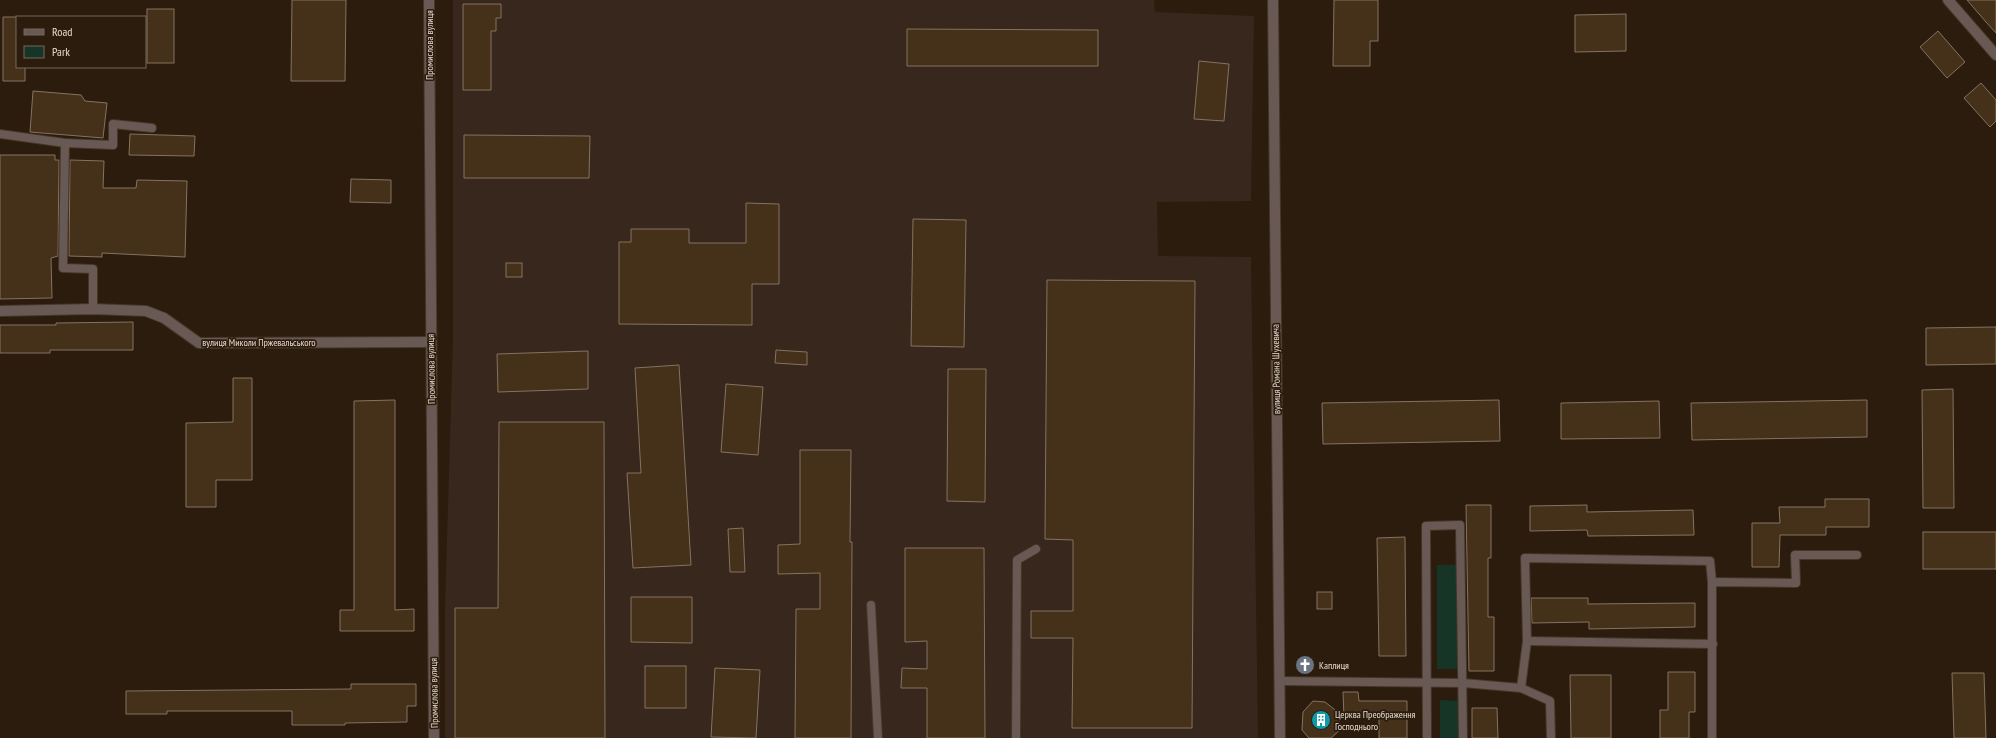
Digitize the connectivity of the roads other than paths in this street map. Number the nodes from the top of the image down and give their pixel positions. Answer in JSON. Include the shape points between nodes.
{"nodes":[{"id":1,"x":429,"y":0,"type":"edge"},
{"id":2,"x":1273,"y":0,"type":"edge"},
{"id":3,"x":1948,"y":0,"type":"edge"},
{"id":4,"x":1996,"y":55,"type":"edge"},
{"id":5,"x":152,"y":128,"type":"dead end"},
{"id":6,"x":0,"y":134,"type":"edge"},
{"id":7,"x":65,"y":143,"type":"junction"},
{"id":8,"x":92,"y":309,"type":"junction"},
{"id":9,"x":0,"y":311,"type":"edge"},
{"id":10,"x":430,"y":342,"type":"junction"},
{"id":11,"x":1036,"y":549,"type":"dead end"},
{"id":12,"x":1857,"y":555,"type":"dead end"},
{"id":13,"x":1712,"y":582,"type":"junction"},
{"id":14,"x":871,"y":606,"type":"dead end"},
{"id":15,"x":1527,"y":641,"type":"junction"},
{"id":16,"x":1712,"y":644,"type":"junction"},
{"id":17,"x":1279,"y":681,"type":"junction"},
{"id":18,"x":1426,"y":683,"type":"junction"},
{"id":19,"x":1463,"y":683,"type":"junction"},
{"id":20,"x":1521,"y":688,"type":"junction"},
{"id":21,"x":434,"y":738,"type":"edge"},
{"id":22,"x":878,"y":738,"type":"edge"},
{"id":23,"x":1016,"y":738,"type":"edge"},
{"id":24,"x":1280,"y":738,"type":"edge"},
{"id":25,"x":1427,"y":738,"type":"edge"},
{"id":26,"x":1463,"y":738,"type":"edge"},
{"id":27,"x":1551,"y":738,"type":"edge"},
{"id":28,"x":1712,"y":738,"type":"edge"}],
"edges":[{"from":1,"to":10,"type":"street","name":"Промислова вулиця"},
{"from":2,"to":17,"type":"street","name":"вулиця Романа Шухевича"},
{"from":3,"to":4,"type":"street"},
{"from":5,"to":7,"type":"lane","via":[[113,124],[113,145]]},
{"from":6,"to":7,"type":"lane"},
{"from":7,"to":8,"type":"lane","via":[[63,268],[93,269]]},
{"from":8,"to":9,"type":"street","name":"вулиця Миколи Пржевальського"},
{"from":8,"to":10,"type":"street","name":"вулиця Миколи Пржевальського","via":[[146,311],[164,318],[199,343]]},
{"from":10,"to":21,"type":"street","name":"Промислова вулиця"},
{"from":11,"to":23,"type":"lane","via":[[1017,560]]},
{"from":12,"to":13,"type":"lane","via":[[1795,554],[1796,583]]},
{"from":13,"to":15,"type":"lane","via":[[1710,561],[1525,558]]},
{"from":13,"to":16,"type":"lane"},
{"from":14,"to":22,"type":"lane"},
{"from":15,"to":16,"type":"lane"},
{"from":15,"to":20,"type":"lane"},
{"from":16,"to":28,"type":"lane"},
{"from":17,"to":18,"type":"lane"},
{"from":17,"to":24,"type":"street","name":"вулиця Романа Шухевича"},
{"from":18,"to":19,"type":"lane"},
{"from":18,"to":19,"type":"lane","via":[[1426,526],[1460,525]]},
{"from":18,"to":25,"type":"lane"},
{"from":19,"to":20,"type":"lane"},
{"from":19,"to":26,"type":"lane"},
{"from":20,"to":27,"type":"lane","via":[[1550,701]]}]}
